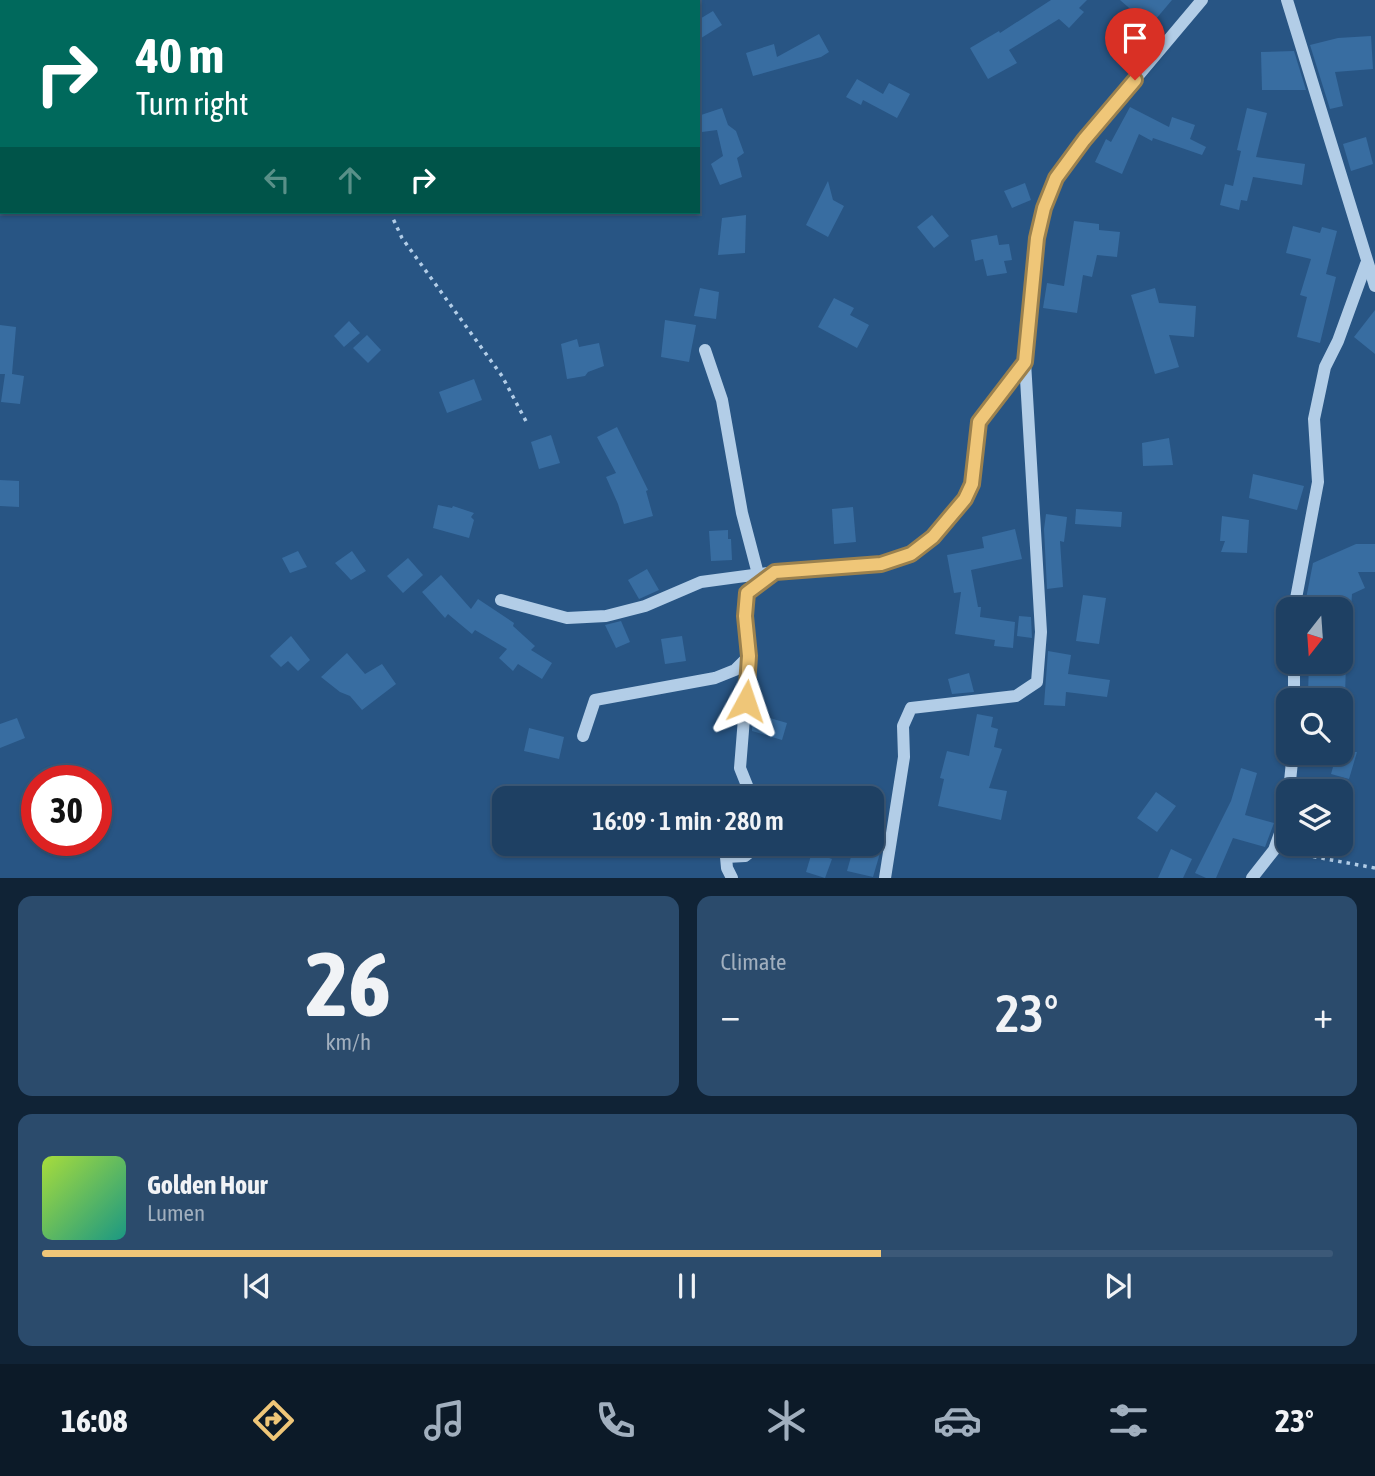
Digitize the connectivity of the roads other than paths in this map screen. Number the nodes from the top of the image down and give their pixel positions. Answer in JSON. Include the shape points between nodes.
{"nodes":[{"id":1,"x":1202,"y":0,"type":"edge"},
{"id":2,"x":1287,"y":0,"type":"edge"},
{"id":3,"x":1366,"y":264,"type":"junction"},
{"id":4,"x":1375,"y":286,"type":"edge"},
{"id":5,"x":705,"y":350,"type":"dead end"},
{"id":6,"x":1025,"y":362,"type":"junction"},
{"id":7,"x":775,"y":572,"type":"junction"},
{"id":8,"x":758,"y":573,"type":"junction"},
{"id":9,"x":1296,"y":597,"type":"edge"},
{"id":10,"x":501,"y":600,"type":"dead end"},
{"id":11,"x":749,"y":656,"type":"junction"},
{"id":12,"x":583,"y":736,"type":"dead end"},
{"id":13,"x":747,"y":786,"type":"edge"},
{"id":14,"x":1276,"y":844,"type":"edge"},
{"id":15,"x":745,"y":856,"type":"edge"},
{"id":16,"x":732,"y":877,"type":"edge"},
{"id":17,"x":886,"y":877,"type":"edge"},
{"id":18,"x":1252,"y":877,"type":"edge"}],
"edges":[{"from":1,"to":6,"type":"street","via":[[1056,178],[1037,238]]},
{"from":2,"to":3,"type":"street","via":[[1359,228]]},
{"from":3,"to":4,"type":"street"},
{"from":3,"to":9,"type":"street","via":[[1325,368],[1314,419],[1318,482]]},
{"from":5,"to":8,"type":"street","via":[[722,400]]},
{"from":6,"to":7,"type":"street","via":[[979,422],[972,484],[933,537],[911,554],[881,564]]},
{"from":6,"to":17,"type":"street","via":[[1041,632],[1037,682],[1016,696],[911,708],[903,726],[904,757]]},
{"from":7,"to":8,"type":"street"},
{"from":7,"to":11,"type":"street","via":[[747,593]]},
{"from":8,"to":10,"type":"street","via":[[701,582],[645,606],[606,616],[567,618]]},
{"from":11,"to":12,"type":"street","via":[[735,670],[715,678],[595,700]]},
{"from":11,"to":13,"type":"street","via":[[740,768]]},
{"from":14,"to":18,"type":"street"},
{"from":15,"to":16,"type":"street","via":[[726,857]]}]}
